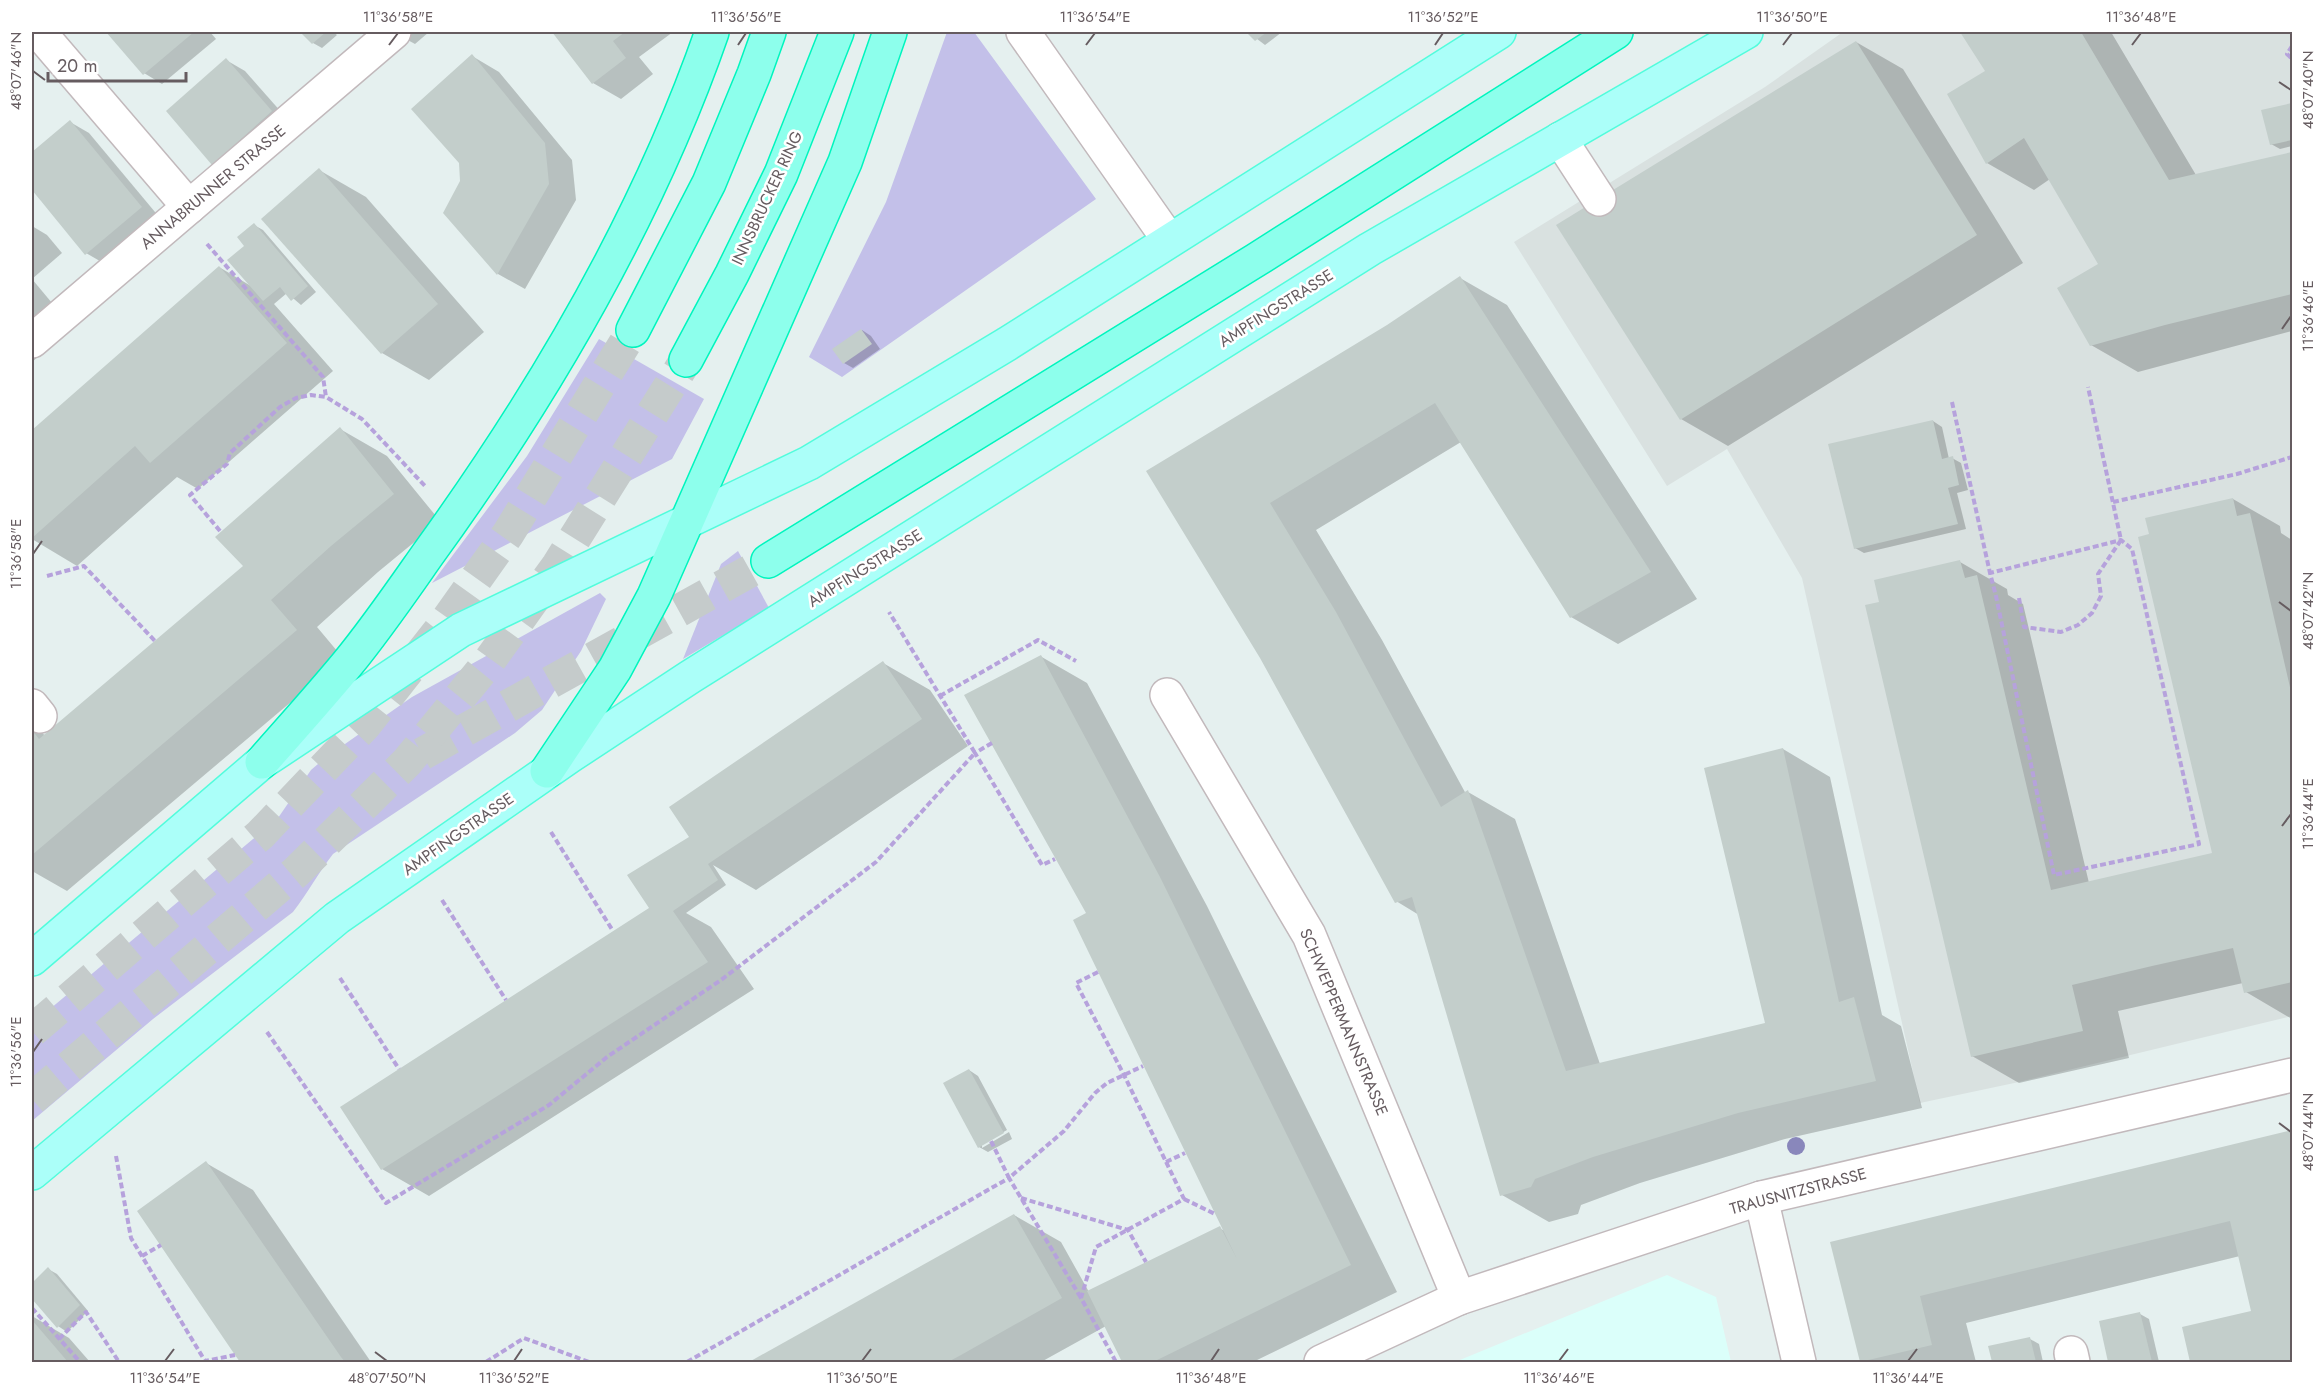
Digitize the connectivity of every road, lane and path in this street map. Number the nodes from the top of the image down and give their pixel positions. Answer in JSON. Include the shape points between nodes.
{"nodes":[{"id":1,"x":39,"y":32,"type":"edge"},
{"id":2,"x":394,"y":32,"type":"edge"},
{"id":3,"x":712,"y":32,"type":"edge"},
{"id":4,"x":769,"y":32,"type":"edge"},
{"id":5,"x":837,"y":32,"type":"edge"},
{"id":6,"x":890,"y":32,"type":"edge"},
{"id":7,"x":1023,"y":32,"type":"edge"},
{"id":8,"x":1499,"y":32,"type":"edge"},
{"id":9,"x":1616,"y":32,"type":"edge"},
{"id":10,"x":1746,"y":32,"type":"edge"},
{"id":11,"x":2292,"y":46,"type":"edge"},
{"id":12,"x":2292,"y":59,"type":"edge"},
{"id":13,"x":1560,"y":139,"type":"junction"},
{"id":14,"x":1599,"y":199,"type":"dead end"},
{"id":15,"x":185,"y":211,"type":"junction"},
{"id":16,"x":1169,"y":240,"type":"junction"},
{"id":17,"x":633,"y":330,"type":"tunnel mouth"},
{"id":18,"x":32,"y":342,"type":"edge"},
{"id":19,"x":686,"y":360,"type":"tunnel mouth"},
{"id":20,"x":2088,"y":387,"type":"dead end"},
{"id":21,"x":326,"y":397,"type":"junction"},
{"id":22,"x":1952,"y":402,"type":"dead end"},
{"id":23,"x":2292,"y":457,"type":"edge"},
{"id":24,"x":432,"y":494,"type":"dead end"},
{"id":25,"x":2113,"y":502,"type":"junction"},
{"id":26,"x":684,"y":522,"type":"junction"},
{"id":27,"x":220,"y":531,"type":"dead end"},
{"id":28,"x":2121,"y":540,"type":"junction"},
{"id":29,"x":768,"y":561,"type":"tunnel mouth"},
{"id":30,"x":1990,"y":573,"type":"junction"},
{"id":31,"x":47,"y":576,"type":"dead end"},
{"id":32,"x":2019,"y":598,"type":"dead end"},
{"id":33,"x":889,"y":612,"type":"dead end"},
{"id":34,"x":155,"y":641,"type":"dead end"},
{"id":35,"x":1076,"y":661,"type":"dead end"},
{"id":36,"x":1167,"y":695,"type":"dead end"},
{"id":37,"x":940,"y":696,"type":"junction"},
{"id":38,"x":992,"y":743,"type":"dead end"},
{"id":39,"x":975,"y":753,"type":"junction"},
{"id":40,"x":261,"y":762,"type":"junction"},
{"id":41,"x":547,"y":771,"type":"junction"},
{"id":42,"x":551,"y":832,"type":"dead end"},
{"id":43,"x":1055,"y":858,"type":"dead end"},
{"id":44,"x":442,"y":900,"type":"dead end"},
{"id":45,"x":613,"y":931,"type":"dead end"},
{"id":46,"x":32,"y":959,"type":"edge"},
{"id":47,"x":1098,"y":972,"type":"dead end"},
{"id":48,"x":340,"y":978,"type":"dead end"},
{"id":49,"x":506,"y":1000,"type":"dead end"},
{"id":50,"x":267,"y":1032,"type":"dead end"},
{"id":51,"x":1143,"y":1066,"type":"dead end"},
{"id":52,"x":399,"y":1069,"type":"dead end"},
{"id":53,"x":1124,"y":1075,"type":"junction"},
{"id":54,"x":2292,"y":1075,"type":"edge"},
{"id":55,"x":991,"y":1141,"type":"dead end"},
{"id":56,"x":1185,"y":1153,"type":"dead end"},
{"id":57,"x":116,"y":1154,"type":"dead end"},
{"id":58,"x":1166,"y":1162,"type":"junction"},
{"id":59,"x":32,"y":1173,"type":"edge"},
{"id":60,"x":1010,"y":1178,"type":"junction"},
{"id":61,"x":1021,"y":1198,"type":"junction"},
{"id":62,"x":1761,"y":1198,"type":"junction"},
{"id":63,"x":1184,"y":1199,"type":"junction"},
{"id":64,"x":1215,"y":1214,"type":"dead end"},
{"id":65,"x":1128,"y":1230,"type":"junction"},
{"id":66,"x":161,"y":1245,"type":"dead end"},
{"id":67,"x":142,"y":1256,"type":"junction"},
{"id":68,"x":1146,"y":1262,"type":"dead end"},
{"id":69,"x":1081,"y":1298,"type":"junction"},
{"id":70,"x":1459,"y":1299,"type":"junction"},
{"id":71,"x":32,"y":1308,"type":"edge"},
{"id":72,"x":59,"y":1339,"type":"junction"},
{"id":73,"x":235,"y":1355,"type":"dead end"},
{"id":74,"x":80,"y":1362,"type":"edge"},
{"id":75,"x":119,"y":1362,"type":"edge"},
{"id":76,"x":486,"y":1362,"type":"edge"},
{"id":77,"x":589,"y":1362,"type":"edge"},
{"id":78,"x":687,"y":1362,"type":"edge"},
{"id":79,"x":1116,"y":1362,"type":"edge"},
{"id":80,"x":1321,"y":1362,"type":"edge"},
{"id":81,"x":1799,"y":1362,"type":"edge"}],
"edges":[{"from":1,"to":15,"type":"street"},
{"from":2,"to":15,"type":"street","name":"ANNABRUNNER STRASSE"},
{"from":3,"to":40,"type":"highway","via":[[643,198],[590,304],[481,481],[349,662]]},
{"from":4,"to":17,"type":"highway","via":[[709,183]]},
{"from":5,"to":19,"type":"highway","name":"INNSBRUCKER RING","via":[[781,174]]},
{"from":6,"to":26,"type":"highway","via":[[845,162]]},
{"from":7,"to":16,"type":"street"},
{"from":8,"to":16,"type":"main road"},
{"from":9,"to":29,"type":"highway"},
{"from":10,"to":13,"type":"main road","name":"AMPFINGSTRASSE"},
{"from":11,"to":12,"type":"path","via":[[2287,54]]},
{"from":13,"to":14,"type":"street"},
{"from":13,"to":41,"type":"main road","name":"AMPFINGSTRASSE","via":[[1370,249]]},
{"from":15,"to":18,"type":"street","name":"ANNABRUNNER STRASSE"},
{"from":15,"to":21,"type":"path","via":[[323,377]]},
{"from":16,"to":26,"type":"main road","via":[[1007,344],[809,463]]},
{"from":20,"to":25,"type":"path"},
{"from":21,"to":24,"type":"path","via":[[362,419]]},
{"from":21,"to":27,"type":"path","via":[[297,398],[280,407],[230,453],[227,464],[190,495]]},
{"from":22,"to":30,"type":"path"},
{"from":23,"to":25,"type":"path","via":[[2237,474]]},
{"from":25,"to":28,"type":"path"},
{"from":26,"to":40,"type":"main road","via":[[461,630]]},
{"from":26,"to":41,"type":"highway","via":[[654,596],[615,669]]},
{"from":28,"to":30,"type":"path"},
{"from":28,"to":30,"type":"path","via":[[2132,549],[2199,844],[2054,875]]},
{"from":28,"to":32,"type":"path","via":[[2098,574],[2101,596],[2092,613],[2078,625],[2061,632],[2024,627]]},
{"from":31,"to":34,"type":"path","via":[[84,566]]},
{"from":33,"to":37,"type":"path"},
{"from":35,"to":37,"type":"path","via":[[1038,640]]},
{"from":36,"to":70,"type":"street","name":"SCHWEPPERMANNSTRASSE","via":[[1309,935]]},
{"from":37,"to":39,"type":"path"},
{"from":38,"to":39,"type":"path"},
{"from":39,"to":43,"type":"path","via":[[1042,865]]},
{"from":39,"to":50,"type":"path","via":[[876,862],[721,980],[607,1057],[549,1105],[386,1203]]},
{"from":40,"to":46,"type":"main road"},
{"from":41,"to":59,"type":"main road","name":"AMPFINGSTRASSE","via":[[337,918]]},
{"from":42,"to":45,"type":"path"},
{"from":44,"to":49,"type":"path"},
{"from":47,"to":53,"type":"path","via":[[1076,983]]},
{"from":48,"to":52,"type":"path"},
{"from":51,"to":53,"type":"path"},
{"from":53,"to":58,"type":"path"},
{"from":53,"to":60,"type":"path","via":[[1095,1093],[1064,1131]]},
{"from":54,"to":62,"type":"street","name":"TRAUSNITZSTRASSE"},
{"from":55,"to":60,"type":"path"},
{"from":56,"to":58,"type":"path"},
{"from":57,"to":67,"type":"path","via":[[131,1238]]},
{"from":58,"to":63,"type":"path"},
{"from":60,"to":61,"type":"path"},
{"from":60,"to":78,"type":"path"},
{"from":61,"to":65,"type":"path"},
{"from":61,"to":69,"type":"path"},
{"from":62,"to":70,"type":"street","name":"TRAUSNITZSTRASSE"},
{"from":62,"to":81,"type":"street"},
{"from":63,"to":64,"type":"path"},
{"from":63,"to":65,"type":"path"},
{"from":65,"to":68,"type":"path"},
{"from":65,"to":69,"type":"path","via":[[1096,1247]]},
{"from":66,"to":67,"type":"path"},
{"from":67,"to":73,"type":"path","via":[[205,1361]]},
{"from":69,"to":79,"type":"path"},
{"from":70,"to":80,"type":"street","name":"TRAUSNITZSTRASSE"},
{"from":71,"to":72,"type":"path"},
{"from":72,"to":74,"type":"path"},
{"from":72,"to":75,"type":"path","via":[[86,1312]]},
{"from":76,"to":77,"type":"path","via":[[524,1338]]}]}
